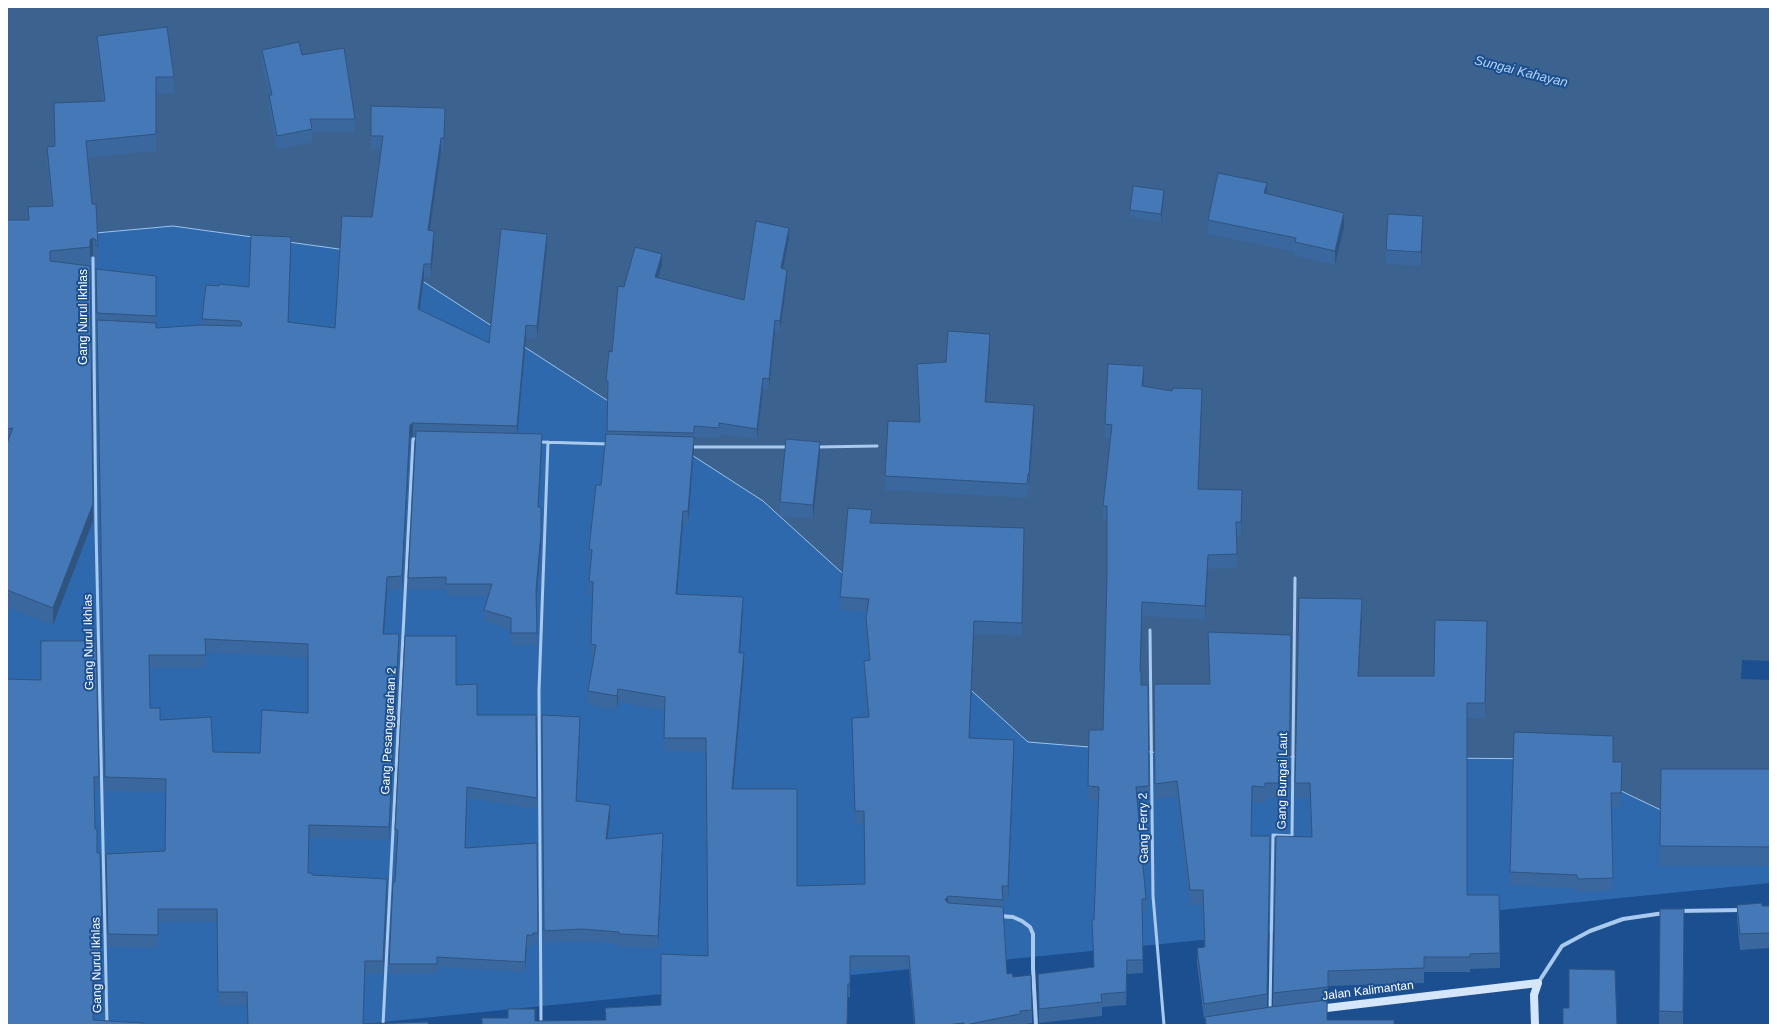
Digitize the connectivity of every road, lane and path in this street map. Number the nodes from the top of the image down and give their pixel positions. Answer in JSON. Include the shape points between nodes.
{"nodes":[{"id":1,"x":93,"y":258,"type":"dead end"},
{"id":2,"x":94,"y":330,"type":"junction"},
{"id":3,"x":101,"y":330,"type":"edge"},
{"id":4,"x":421,"y":439,"type":"edge"},
{"id":5,"x":532,"y":442,"type":"edge"},
{"id":6,"x":548,"y":442,"type":"junction"},
{"id":7,"x":609,"y":444,"type":"edge"},
{"id":8,"x":877,"y":446,"type":"dead end"},
{"id":9,"x":686,"y":447,"type":"edge"},
{"id":10,"x":794,"y":447,"type":"edge"},
{"id":11,"x":809,"y":447,"type":"edge"},
{"id":12,"x":1295,"y":578,"type":"dead end"},
{"id":13,"x":1150,"y":630,"type":"dead end"},
{"id":14,"x":1750,"y":910,"type":"edge"},
{"id":15,"x":991,"y":915,"type":"edge"},
{"id":16,"x":1538,"y":983,"type":"junction"},
{"id":17,"x":1309,"y":1010,"type":"edge"},
{"id":18,"x":1270,"y":1014,"type":"edge"},
{"id":19,"x":107,"y":1025,"type":"edge"},
{"id":20,"x":383,"y":1025,"type":"edge"},
{"id":21,"x":541,"y":1025,"type":"edge"},
{"id":22,"x":1036,"y":1025,"type":"edge"},
{"id":23,"x":1164,"y":1025,"type":"edge"},
{"id":24,"x":1535,"y":1025,"type":"edge"}],
"edges":[{"from":1,"to":2,"type":"lane","name":"Gang Nurul Ikhlas"},
{"from":2,"to":3,"type":"lane"},
{"from":2,"to":19,"type":"lane","name":"Gang Nurul Ikhlas","via":[[96,544]]},
{"from":4,"to":20,"type":"lane","name":"Gang Pesanggarahan 2","via":[[413,439]]},
{"from":5,"to":6,"type":"lane"},
{"from":6,"to":7,"type":"lane"},
{"from":6,"to":21,"type":"lane","via":[[539,691]]},
{"from":8,"to":11,"type":"lane"},
{"from":9,"to":10,"type":"lane"},
{"from":12,"to":18,"type":"lane","name":"Gang Bungai Laut","via":[[1292,836],[1273,835]]},
{"from":13,"to":23,"type":"lane","name":"Gang Ferry 2","via":[[1154,896]]},
{"from":14,"to":16,"type":"street","via":[[1684,910],[1616,921],[1590,930],[1562,946]]},
{"from":15,"to":22,"type":"street","via":[[1013,917],[1030,927],[1033,934],[1032,968]]},
{"from":16,"to":17,"type":"street","name":"Jalan Kalimantan"},
{"from":16,"to":24,"type":"street","via":[[1534,994]]}]}
